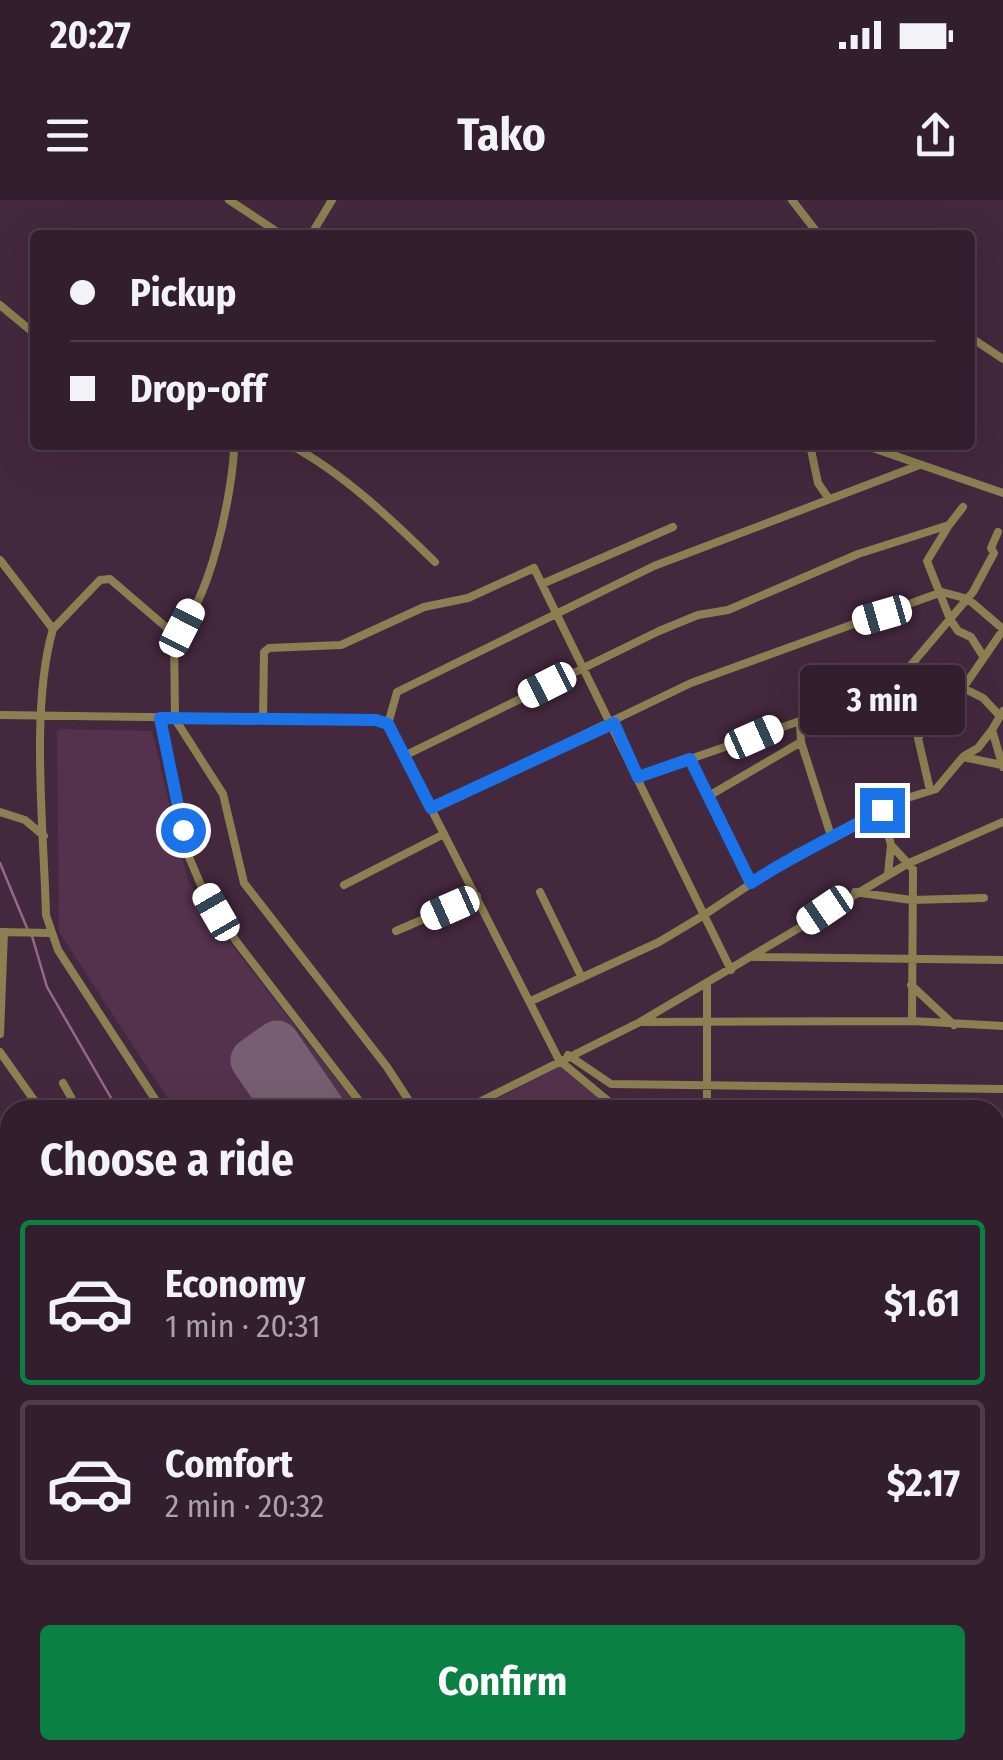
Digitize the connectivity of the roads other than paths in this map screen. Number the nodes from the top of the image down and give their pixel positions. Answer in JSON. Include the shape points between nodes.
{"nodes":[{"id":1,"x":229,"y":200,"type":"edge"},
{"id":2,"x":332,"y":200,"type":"edge"},
{"id":3,"x":792,"y":200,"type":"edge"},
{"id":4,"x":274,"y":230,"type":"edge"},
{"id":5,"x":314,"y":230,"type":"edge"},
{"id":6,"x":814,"y":230,"type":"edge"},
{"id":7,"x":0,"y":305,"type":"edge"},
{"id":8,"x":30,"y":330,"type":"edge"},
{"id":9,"x":975,"y":340,"type":"edge"},
{"id":10,"x":1003,"y":359,"type":"edge"},
{"id":11,"x":234,"y":450,"type":"edge"},
{"id":12,"x":299,"y":450,"type":"edge"},
{"id":13,"x":811,"y":450,"type":"edge"},
{"id":14,"x":877,"y":450,"type":"edge"},
{"id":15,"x":918,"y":466,"type":"junction"},
{"id":16,"x":1003,"y":493,"type":"edge"},
{"id":17,"x":830,"y":498,"type":"junction"},
{"id":18,"x":963,"y":507,"type":"dead end"},
{"id":19,"x":948,"y":525,"type":"junction"},
{"id":20,"x":673,"y":527,"type":"dead end"},
{"id":21,"x":998,"y":532,"type":"dead end"},
{"id":22,"x":0,"y":560,"type":"edge"},
{"id":23,"x":434,"y":562,"type":"dead end"},
{"id":24,"x":542,"y":584,"type":"junction"},
{"id":25,"x":939,"y":594,"type":"junction"},
{"id":26,"x":968,"y":599,"type":"junction"},
{"id":27,"x":556,"y":613,"type":"junction"},
{"id":28,"x":950,"y":619,"type":"junction"},
{"id":29,"x":53,"y":629,"type":"junction"},
{"id":30,"x":1003,"y":629,"type":"edge"},
{"id":31,"x":174,"y":634,"type":"junction"},
{"id":32,"x":983,"y":656,"type":"junction"},
{"id":33,"x":582,"y":667,"type":"junction"},
{"id":34,"x":963,"y":688,"type":"junction"},
{"id":35,"x":1001,"y":713,"type":"edge"},
{"id":36,"x":0,"y":715,"type":"edge"},
{"id":37,"x":43,"y":716,"type":"junction"},
{"id":38,"x":160,"y":718,"type":"junction"},
{"id":39,"x":175,"y":719,"type":"junction"},
{"id":40,"x":263,"y":720,"type":"junction"},
{"id":41,"x":800,"y":720,"type":"junction"},
{"id":42,"x":614,"y":723,"type":"junction"},
{"id":43,"x":388,"y":724,"type":"junction"},
{"id":44,"x":992,"y":730,"type":"junction"},
{"id":45,"x":802,"y":742,"type":"junction"},
{"id":46,"x":404,"y":756,"type":"junction"},
{"id":47,"x":963,"y":757,"type":"junction"},
{"id":48,"x":690,"y":759,"type":"junction"},
{"id":49,"x":1002,"y":766,"type":"edge"},
{"id":50,"x":638,"y":777,"type":"junction"},
{"id":51,"x":930,"y":790,"type":"junction"},
{"id":52,"x":708,"y":797,"type":"junction"},
{"id":53,"x":431,"y":808,"type":"junction"},
{"id":54,"x":882,"y":810,"type":"junction"},
{"id":55,"x":0,"y":812,"type":"edge"},
{"id":56,"x":1003,"y":822,"type":"edge"},
{"id":57,"x":444,"y":834,"type":"junction"},
{"id":58,"x":44,"y":836,"type":"junction"},
{"id":59,"x":832,"y":839,"type":"junction"},
{"id":60,"x":891,"y":845,"type":"junction"},
{"id":61,"x":906,"y":864,"type":"junction"},
{"id":62,"x":888,"y":874,"type":"junction"},
{"id":63,"x":751,"y":883,"type":"junction"},
{"id":64,"x":344,"y":885,"type":"dead end"},
{"id":65,"x":540,"y":892,"type":"dead end"},
{"id":66,"x":856,"y":892,"type":"junction"},
{"id":67,"x":477,"y":896,"type":"junction"},
{"id":68,"x":984,"y":898,"type":"dead end"},
{"id":69,"x":910,"y":900,"type":"junction"},
{"id":70,"x":704,"y":915,"type":"junction"},
{"id":71,"x":396,"y":931,"type":"dead end"},
{"id":72,"x":2,"y":932,"type":"edge"},
{"id":73,"x":51,"y":933,"type":"junction"},
{"id":74,"x":754,"y":957,"type":"junction"},
{"id":75,"x":912,"y":958,"type":"junction"},
{"id":76,"x":1003,"y":960,"type":"edge"},
{"id":77,"x":731,"y":970,"type":"junction"},
{"id":78,"x":582,"y":978,"type":"junction"},
{"id":79,"x":706,"y":984,"type":"junction"},
{"id":80,"x":911,"y":985,"type":"junction"},
{"id":81,"x":2,"y":999,"type":"edge"},
{"id":82,"x":531,"y":1001,"type":"junction"},
{"id":83,"x":912,"y":1021,"type":"junction"},
{"id":84,"x":640,"y":1022,"type":"junction"},
{"id":85,"x":706,"y":1024,"type":"junction"},
{"id":86,"x":954,"y":1025,"type":"junction"},
{"id":87,"x":1003,"y":1026,"type":"edge"},
{"id":88,"x":0,"y":1034,"type":"edge"},
{"id":89,"x":0,"y":1052,"type":"edge"},
{"id":90,"x":568,"y":1056,"type":"junction"},
{"id":91,"x":559,"y":1060,"type":"junction"},
{"id":92,"x":63,"y":1083,"type":"dead end"},
{"id":93,"x":706,"y":1087,"type":"junction"},
{"id":94,"x":1003,"y":1089,"type":"edge"},
{"id":95,"x":34,"y":1100,"type":"edge"},
{"id":96,"x":72,"y":1100,"type":"edge"},
{"id":97,"x":156,"y":1100,"type":"edge"},
{"id":98,"x":358,"y":1100,"type":"edge"},
{"id":99,"x":408,"y":1100,"type":"edge"},
{"id":100,"x":482,"y":1100,"type":"edge"},
{"id":101,"x":607,"y":1100,"type":"edge"},
{"id":102,"x":707,"y":1100,"type":"edge"},
{"id":103,"x":306,"y":1760,"type":"edge"},
{"id":104,"x":358,"y":1760,"type":"edge"},
{"id":105,"x":375,"y":1760,"type":"edge"}],
"edges":[{"from":1,"to":4,"type":"street"},
{"from":2,"to":5,"type":"street"},
{"from":3,"to":6,"type":"street"},
{"from":7,"to":8,"type":"street"},
{"from":9,"to":10,"type":"street"},
{"from":11,"to":31,"type":"street","via":[[230,502],[215,550]]},
{"from":12,"to":23,"type":"street","via":[[340,473]]},
{"from":13,"to":17,"type":"street","via":[[818,484]]},
{"from":14,"to":15,"type":"street"},
{"from":15,"to":16,"type":"street"},
{"from":15,"to":17,"type":"street"},
{"from":17,"to":27,"type":"street","via":[[654,566]]},
{"from":18,"to":19,"type":"street"},
{"from":19,"to":25,"type":"street","via":[[928,557]]},
{"from":19,"to":33,"type":"street","via":[[858,554],[728,610],[698,615]]},
{"from":20,"to":24,"type":"street"},
{"from":21,"to":26,"type":"street","via":[[994,554]]},
{"from":22,"to":29,"type":"street"},
{"from":24,"to":27,"type":"street"},
{"from":24,"to":40,"type":"street","via":[[534,568],[341,645],[269,648]]},
{"from":25,"to":26,"type":"street"},
{"from":25,"to":28,"type":"street"},
{"from":25,"to":42,"type":"street","via":[[691,684]]},
{"from":26,"to":28,"type":"street"},
{"from":26,"to":30,"type":"street"},
{"from":27,"to":33,"type":"street"},
{"from":27,"to":43,"type":"street","via":[[396,692]]},
{"from":28,"to":32,"type":"street"},
{"from":28,"to":41,"type":"street","via":[[896,684]]},
{"from":29,"to":31,"type":"street","via":[[100,580],[110,579]]},
{"from":29,"to":37,"type":"street"},
{"from":30,"to":32,"type":"street"},
{"from":31,"to":39,"type":"street"},
{"from":32,"to":34,"type":"street"},
{"from":33,"to":42,"type":"street"},
{"from":33,"to":46,"type":"street"},
{"from":34,"to":35,"type":"street"},
{"from":34,"to":51,"type":"street","via":[[918,738]]},
{"from":35,"to":44,"type":"street"},
{"from":36,"to":37,"type":"street"},
{"from":37,"to":38,"type":"street"},
{"from":37,"to":58,"type":"street"},
{"from":38,"to":39,"type":"street"},
{"from":38,"to":98,"type":"street","via":[[189,857],[203,890]]},
{"from":39,"to":40,"type":"street"},
{"from":39,"to":99,"type":"street","via":[[222,794],[244,883]]},
{"from":40,"to":43,"type":"street"},
{"from":41,"to":45,"type":"street"},
{"from":41,"to":48,"type":"street"},
{"from":42,"to":50,"type":"street"},
{"from":42,"to":53,"type":"street"},
{"from":43,"to":46,"type":"street"},
{"from":44,"to":47,"type":"street"},
{"from":44,"to":49,"type":"street"},
{"from":45,"to":52,"type":"street"},
{"from":45,"to":59,"type":"street"},
{"from":46,"to":53,"type":"street"},
{"from":47,"to":49,"type":"street"},
{"from":47,"to":51,"type":"street"},
{"from":48,"to":50,"type":"street"},
{"from":48,"to":52,"type":"street"},
{"from":50,"to":70,"type":"street"},
{"from":51,"to":54,"type":"street"},
{"from":52,"to":63,"type":"street"},
{"from":53,"to":57,"type":"street"},
{"from":54,"to":59,"type":"street"},
{"from":54,"to":60,"type":"street"},
{"from":55,"to":58,"type":"street","via":[[26,820]]},
{"from":56,"to":61,"type":"street"},
{"from":57,"to":64,"type":"street"},
{"from":57,"to":67,"type":"street"},
{"from":58,"to":73,"type":"street"},
{"from":59,"to":63,"type":"street"},
{"from":60,"to":61,"type":"street"},
{"from":60,"to":62,"type":"street"},
{"from":61,"to":62,"type":"street"},
{"from":61,"to":69,"type":"street","via":[[912,869]]},
{"from":62,"to":66,"type":"street"},
{"from":63,"to":70,"type":"street"},
{"from":65,"to":78,"type":"street"},
{"from":66,"to":69,"type":"street"},
{"from":66,"to":74,"type":"street"},
{"from":67,"to":71,"type":"street"},
{"from":67,"to":82,"type":"street"},
{"from":68,"to":69,"type":"street"},
{"from":69,"to":75,"type":"street"},
{"from":70,"to":77,"type":"street"},
{"from":70,"to":78,"type":"street"},
{"from":72,"to":73,"type":"street"},
{"from":72,"to":81,"type":"street"},
{"from":73,"to":97,"type":"street"},
{"from":74,"to":75,"type":"street"},
{"from":74,"to":77,"type":"street"},
{"from":75,"to":76,"type":"street"},
{"from":75,"to":80,"type":"street"},
{"from":77,"to":79,"type":"street"},
{"from":78,"to":82,"type":"street"},
{"from":79,"to":84,"type":"street"},
{"from":79,"to":85,"type":"street"},
{"from":80,"to":83,"type":"street"},
{"from":80,"to":86,"type":"street"},
{"from":81,"to":88,"type":"street"},
{"from":82,"to":91,"type":"street"},
{"from":83,"to":85,"type":"street"},
{"from":83,"to":86,"type":"street"},
{"from":84,"to":85,"type":"street"},
{"from":84,"to":90,"type":"street"},
{"from":85,"to":93,"type":"street"},
{"from":86,"to":87,"type":"street"},
{"from":89,"to":95,"type":"street"},
{"from":90,"to":91,"type":"street"},
{"from":90,"to":93,"type":"street","via":[[603,1082]]},
{"from":91,"to":100,"type":"street"},
{"from":91,"to":101,"type":"street"},
{"from":92,"to":96,"type":"street"},
{"from":93,"to":94,"type":"street"},
{"from":93,"to":102,"type":"street"},
{"from":103,"to":104,"type":"main road"},
{"from":104,"to":105,"type":"main road"}]}
